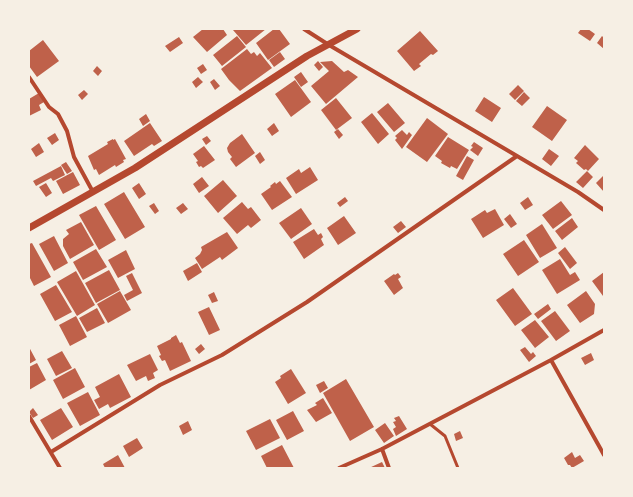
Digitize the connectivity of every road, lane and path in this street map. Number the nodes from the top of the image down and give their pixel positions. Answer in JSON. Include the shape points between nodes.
{"nodes":[{"id":1,"x":304,"y":29,"type":"edge"},
{"id":2,"x":357,"y":29,"type":"edge"},
{"id":3,"x":329,"y":45,"type":"junction"},
{"id":4,"x":29,"y":77,"type":"edge"},
{"id":5,"x":517,"y":156,"type":"junction"},
{"id":6,"x":93,"y":192,"type":"junction"},
{"id":7,"x":604,"y":210,"type":"edge"},
{"id":8,"x":29,"y":228,"type":"edge"},
{"id":9,"x":604,"y":330,"type":"edge"},
{"id":10,"x":552,"y":360,"type":"junction"},
{"id":11,"x":29,"y":416,"type":"edge"},
{"id":12,"x":430,"y":424,"type":"junction"},
{"id":13,"x":382,"y":449,"type":"junction"},
{"id":14,"x":51,"y":452,"type":"junction"},
{"id":15,"x":604,"y":455,"type":"edge"},
{"id":16,"x":341,"y":467,"type":"edge"},
{"id":17,"x":60,"y":468,"type":"edge"},
{"id":18,"x":389,"y":468,"type":"edge"},
{"id":19,"x":458,"y":468,"type":"edge"}],
"edges":[{"from":1,"to":3,"type":"street"},
{"from":2,"to":3,"type":"street"},
{"from":3,"to":5,"type":"street"},
{"from":3,"to":6,"type":"street","via":[[307,56],[148,160]]},
{"from":4,"to":6,"type":"street","via":[[48,107],[58,114],[67,131],[74,156]]},
{"from":5,"to":7,"type":"street"},
{"from":5,"to":14,"type":"street","via":[[307,302],[222,355],[160,385]]},
{"from":6,"to":8,"type":"street"},
{"from":9,"to":10,"type":"street"},
{"from":10,"to":12,"type":"street"},
{"from":10,"to":15,"type":"street"},
{"from":11,"to":14,"type":"street"},
{"from":12,"to":13,"type":"street"},
{"from":12,"to":19,"type":"lane","via":[[445,436]]},
{"from":13,"to":16,"type":"street"},
{"from":13,"to":18,"type":"street"},
{"from":14,"to":17,"type":"street"}]}
